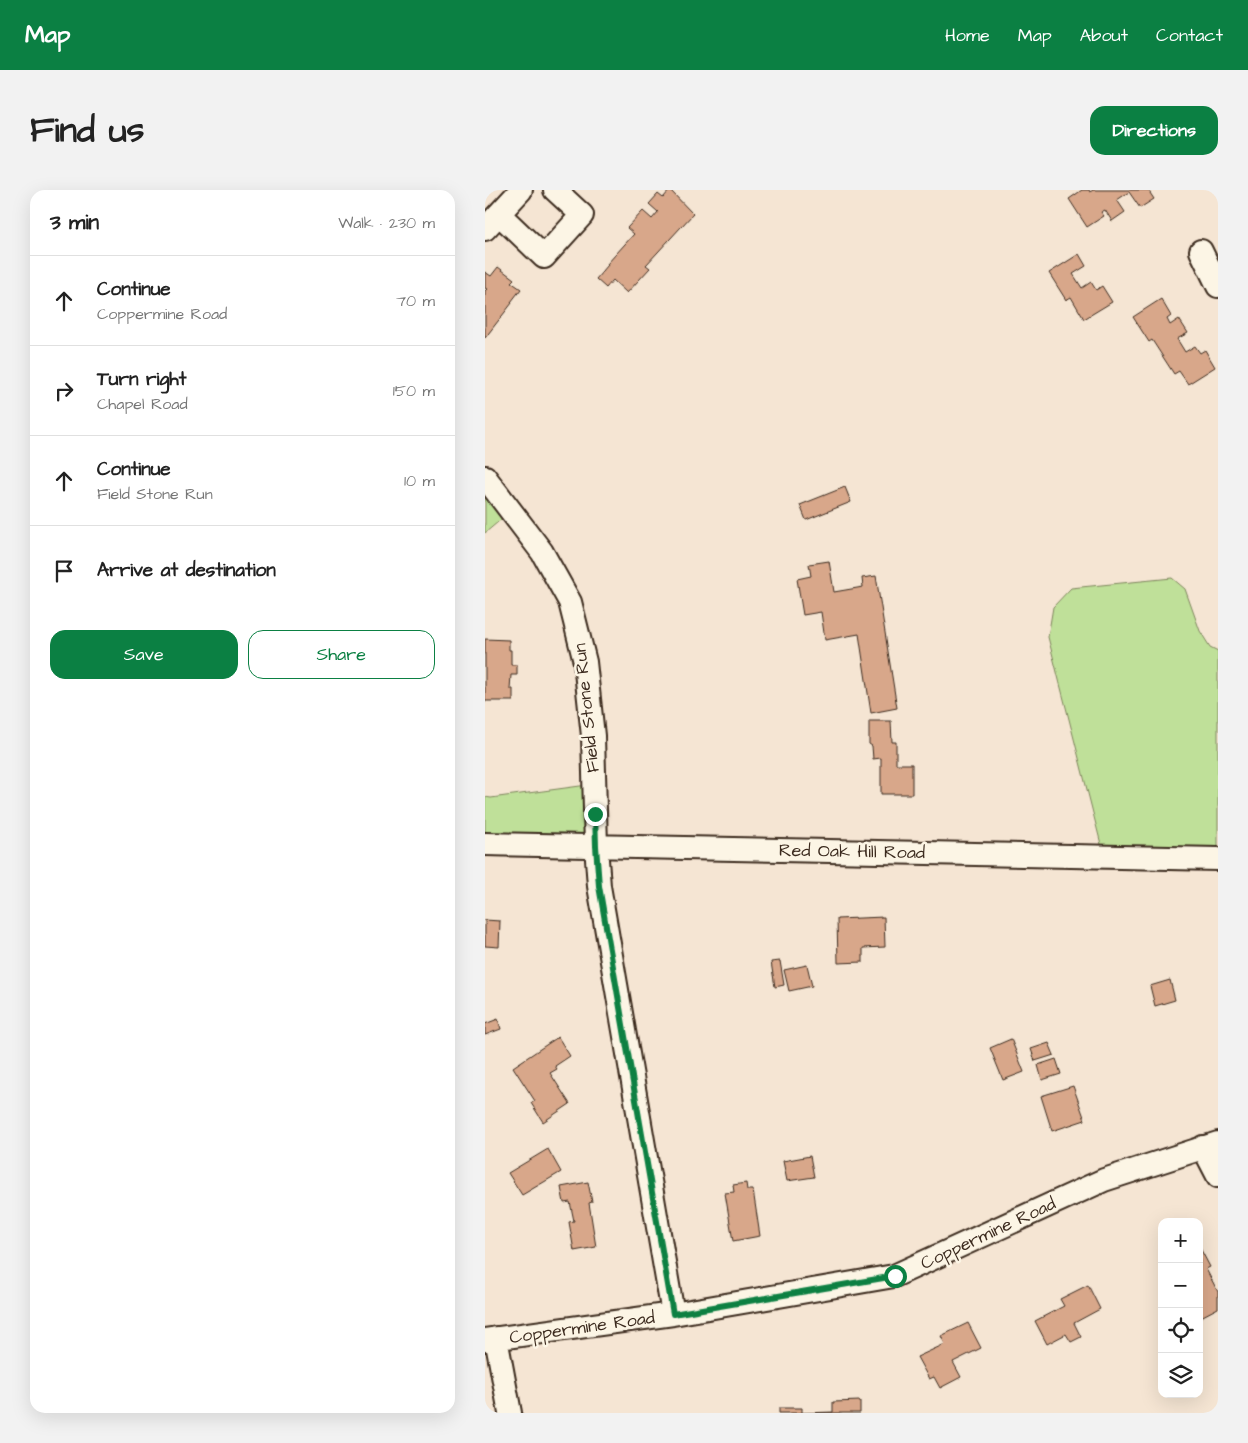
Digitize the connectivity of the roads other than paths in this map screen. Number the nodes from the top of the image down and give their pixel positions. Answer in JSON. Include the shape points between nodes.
{"nodes":[{"id":1,"x":521,"y":190,"type":"edge"},
{"id":2,"x":555,"y":190,"type":"edge"},
{"id":3,"x":492,"y":221,"type":"edge"},
{"id":4,"x":1201,"y":251,"type":"dead end"},
{"id":5,"x":1218,"y":286,"type":"edge"},
{"id":6,"x":485,"y":477,"type":"edge"},
{"id":7,"x":485,"y":844,"type":"edge"},
{"id":8,"x":596,"y":846,"type":"junction"},
{"id":9,"x":1218,"y":859,"type":"edge"},
{"id":10,"x":1211,"y":1145,"type":"edge"},
{"id":11,"x":1218,"y":1176,"type":"edge"},
{"id":12,"x":673,"y":1314,"type":"junction"},
{"id":13,"x":490,"y":1339,"type":"edge"},
{"id":14,"x":510,"y":1413,"type":"edge"}],
"edges":[{"from":1,"to":3,"type":"street"},
{"from":2,"to":3,"type":"street","via":[[582,215],[544,257]]},
{"from":4,"to":5,"type":"street"},
{"from":6,"to":8,"type":"street","name":"Field Stone Run","via":[[542,552],[570,602],[585,662],[593,736]]},
{"from":7,"to":8,"type":"street","name":"Red Oak Hill Road"},
{"from":8,"to":9,"type":"street","name":"Red Oak Hill Road"},
{"from":8,"to":12,"type":"street","name":"Field Stone Run","via":[[599,886]]},
{"from":10,"to":11,"type":"street"},
{"from":10,"to":12,"type":"street","name":"Coppermine Road","via":[[1104,1180],[895,1276]]},
{"from":12,"to":13,"type":"street","name":"Coppermine Road"},
{"from":13,"to":14,"type":"street"}]}
